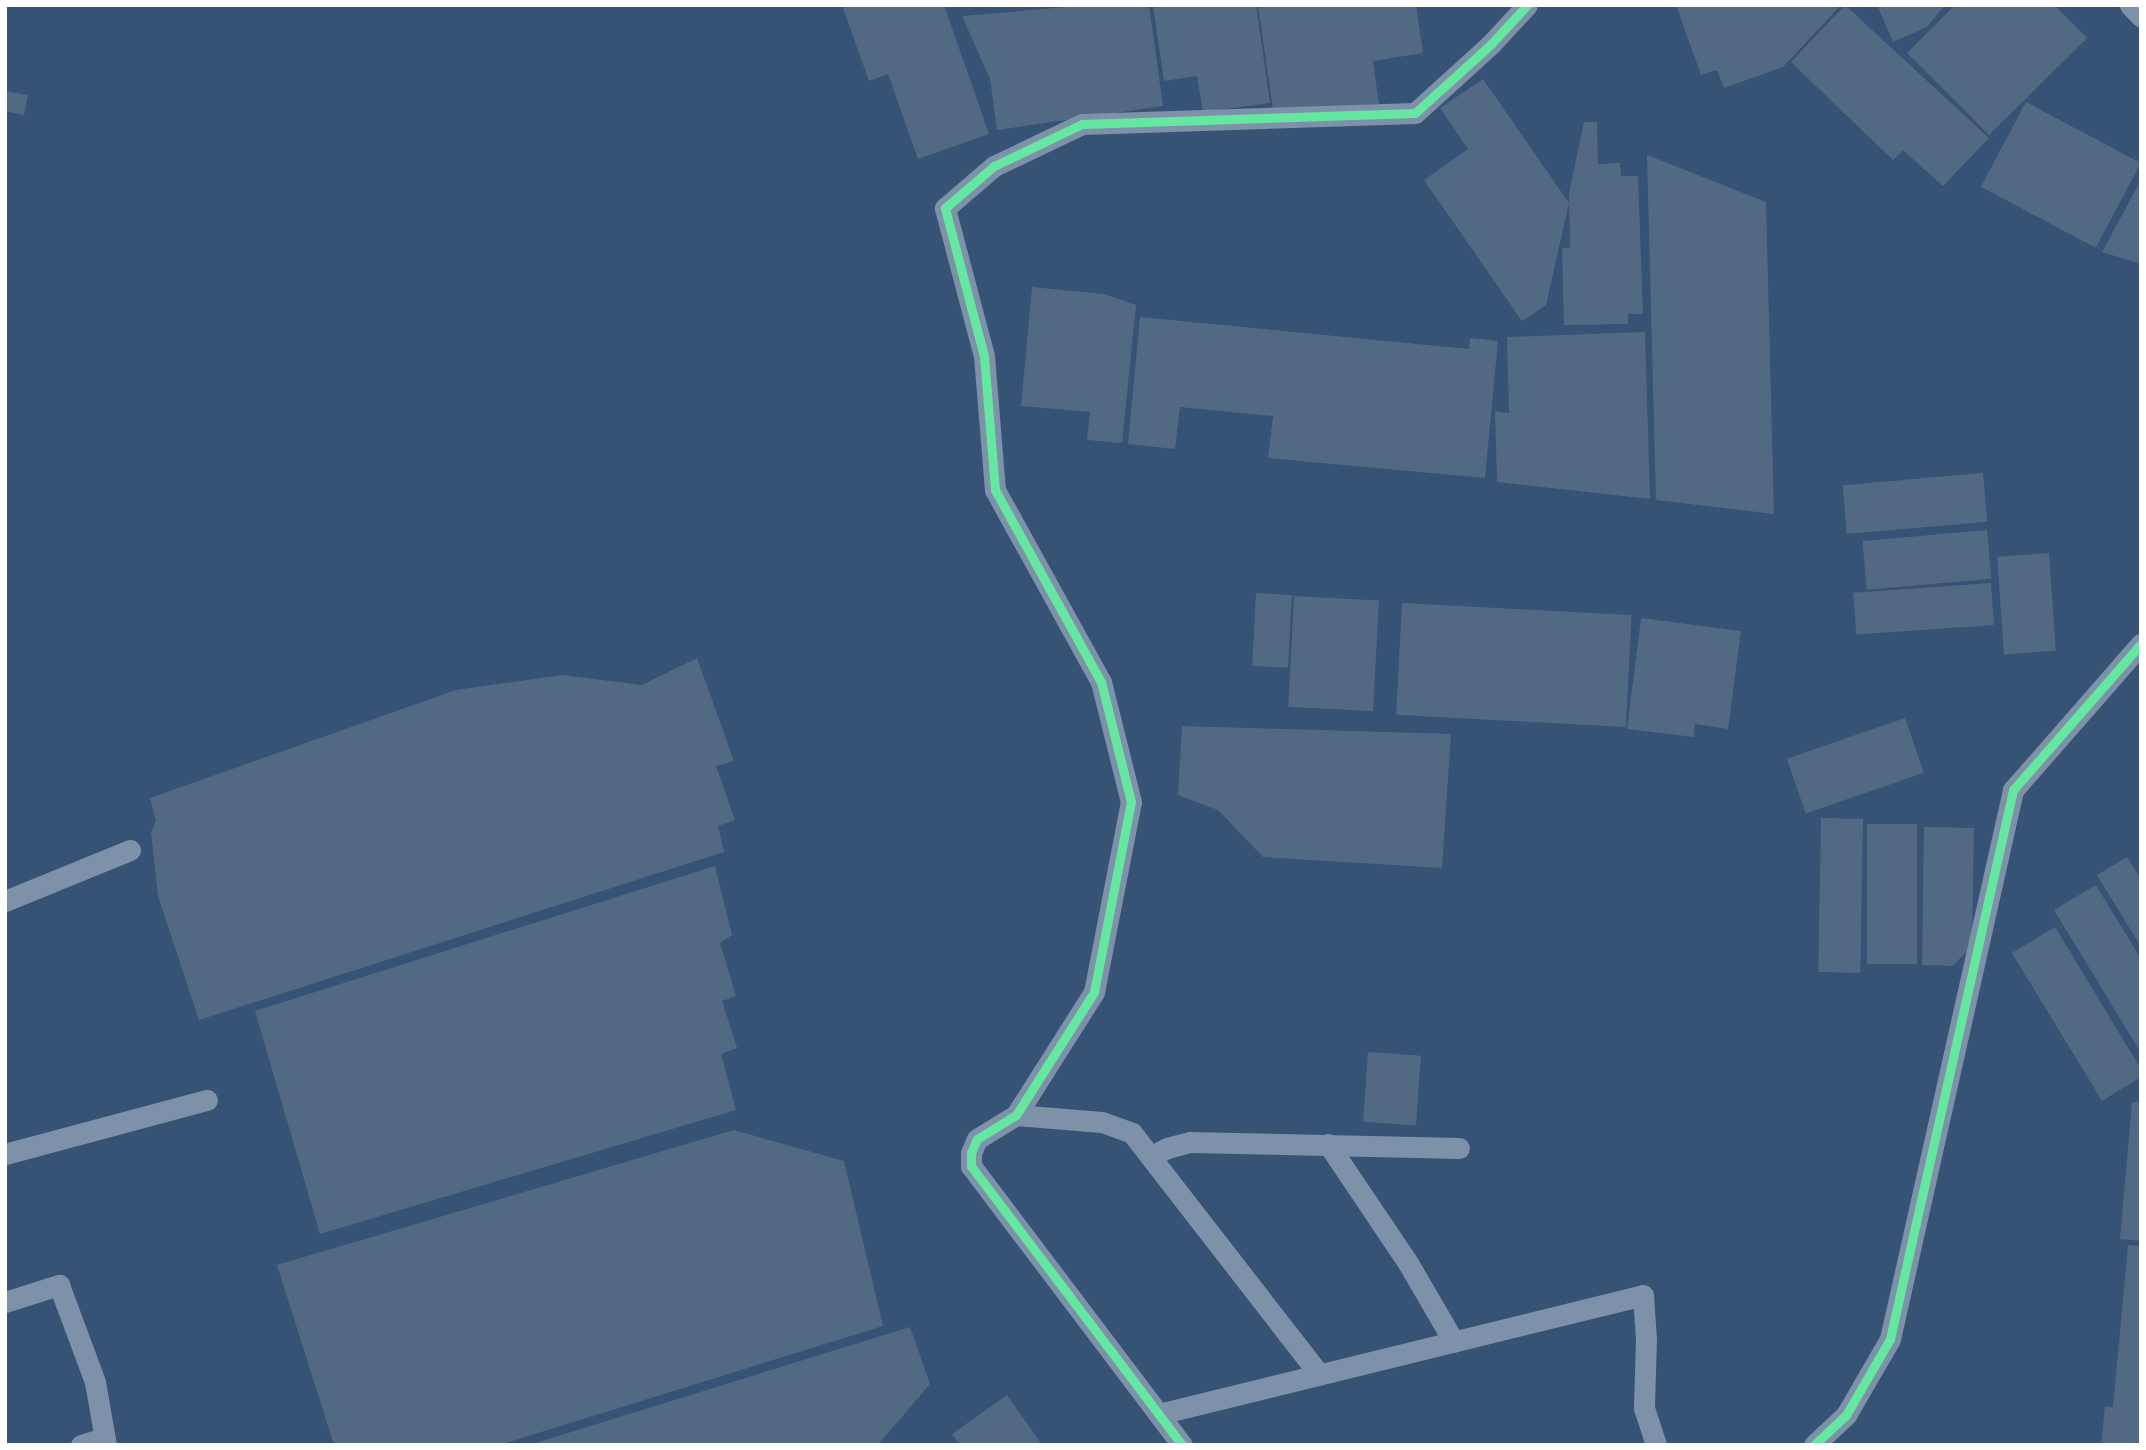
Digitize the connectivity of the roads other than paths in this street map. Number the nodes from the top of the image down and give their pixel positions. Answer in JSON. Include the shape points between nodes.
{"nodes":[{"id":1,"x":1527,"y":5,"type":"edge"},
{"id":2,"x":2130,"y":5,"type":"edge"},
{"id":3,"x":2141,"y":17,"type":"edge"},
{"id":4,"x":2141,"y":644,"type":"edge"},
{"id":5,"x":130,"y":850,"type":"dead end"},
{"id":6,"x":5,"y":901,"type":"edge"},
{"id":7,"x":207,"y":1100,"type":"dead end"},
{"id":8,"x":1016,"y":1115,"type":"junction"},
{"id":9,"x":1328,"y":1144,"type":"junction"},
{"id":10,"x":1460,"y":1148,"type":"dead end"},
{"id":11,"x":5,"y":1154,"type":"edge"},
{"id":12,"x":1152,"y":1156,"type":"junction"},
{"id":13,"x":5,"y":1302,"type":"edge"},
{"id":14,"x":1454,"y":1342,"type":"junction"},
{"id":15,"x":1320,"y":1375,"type":"junction"},
{"id":16,"x":1159,"y":1414,"type":"junction"},
{"id":17,"x":105,"y":1441,"type":"edge"},
{"id":18,"x":81,"y":1445,"type":"edge"},
{"id":19,"x":1182,"y":1445,"type":"edge"},
{"id":20,"x":1656,"y":1445,"type":"edge"},
{"id":21,"x":1814,"y":1445,"type":"edge"}],
"edges":[{"from":1,"to":8,"type":"street","via":[[1415,113],[1082,124],[994,166],[945,208],[984,356],[995,490],[1101,682],[1131,802],[1094,992]]},
{"from":2,"to":3,"type":"street"},
{"from":4,"to":21,"type":"street","via":[[2012,790],[1890,1339],[1846,1415]]},
{"from":5,"to":6,"type":"street"},
{"from":7,"to":11,"type":"street"},
{"from":8,"to":12,"type":"street","via":[[1113,1124],[1132,1133]]},
{"from":8,"to":16,"type":"street","via":[[977,1139],[971,1166]]},
{"from":9,"to":10,"type":"street"},
{"from":9,"to":12,"type":"street","via":[[1190,1142]]},
{"from":9,"to":14,"type":"street","via":[[1408,1263]]},
{"from":12,"to":15,"type":"street"},
{"from":13,"to":17,"type":"street","via":[[59,1285],[95,1382]]},
{"from":14,"to":15,"type":"street"},
{"from":14,"to":20,"type":"street","via":[[1643,1295],[1644,1408]]},
{"from":15,"to":16,"type":"street"},
{"from":16,"to":19,"type":"street"},
{"from":17,"to":18,"type":"street"}]}
